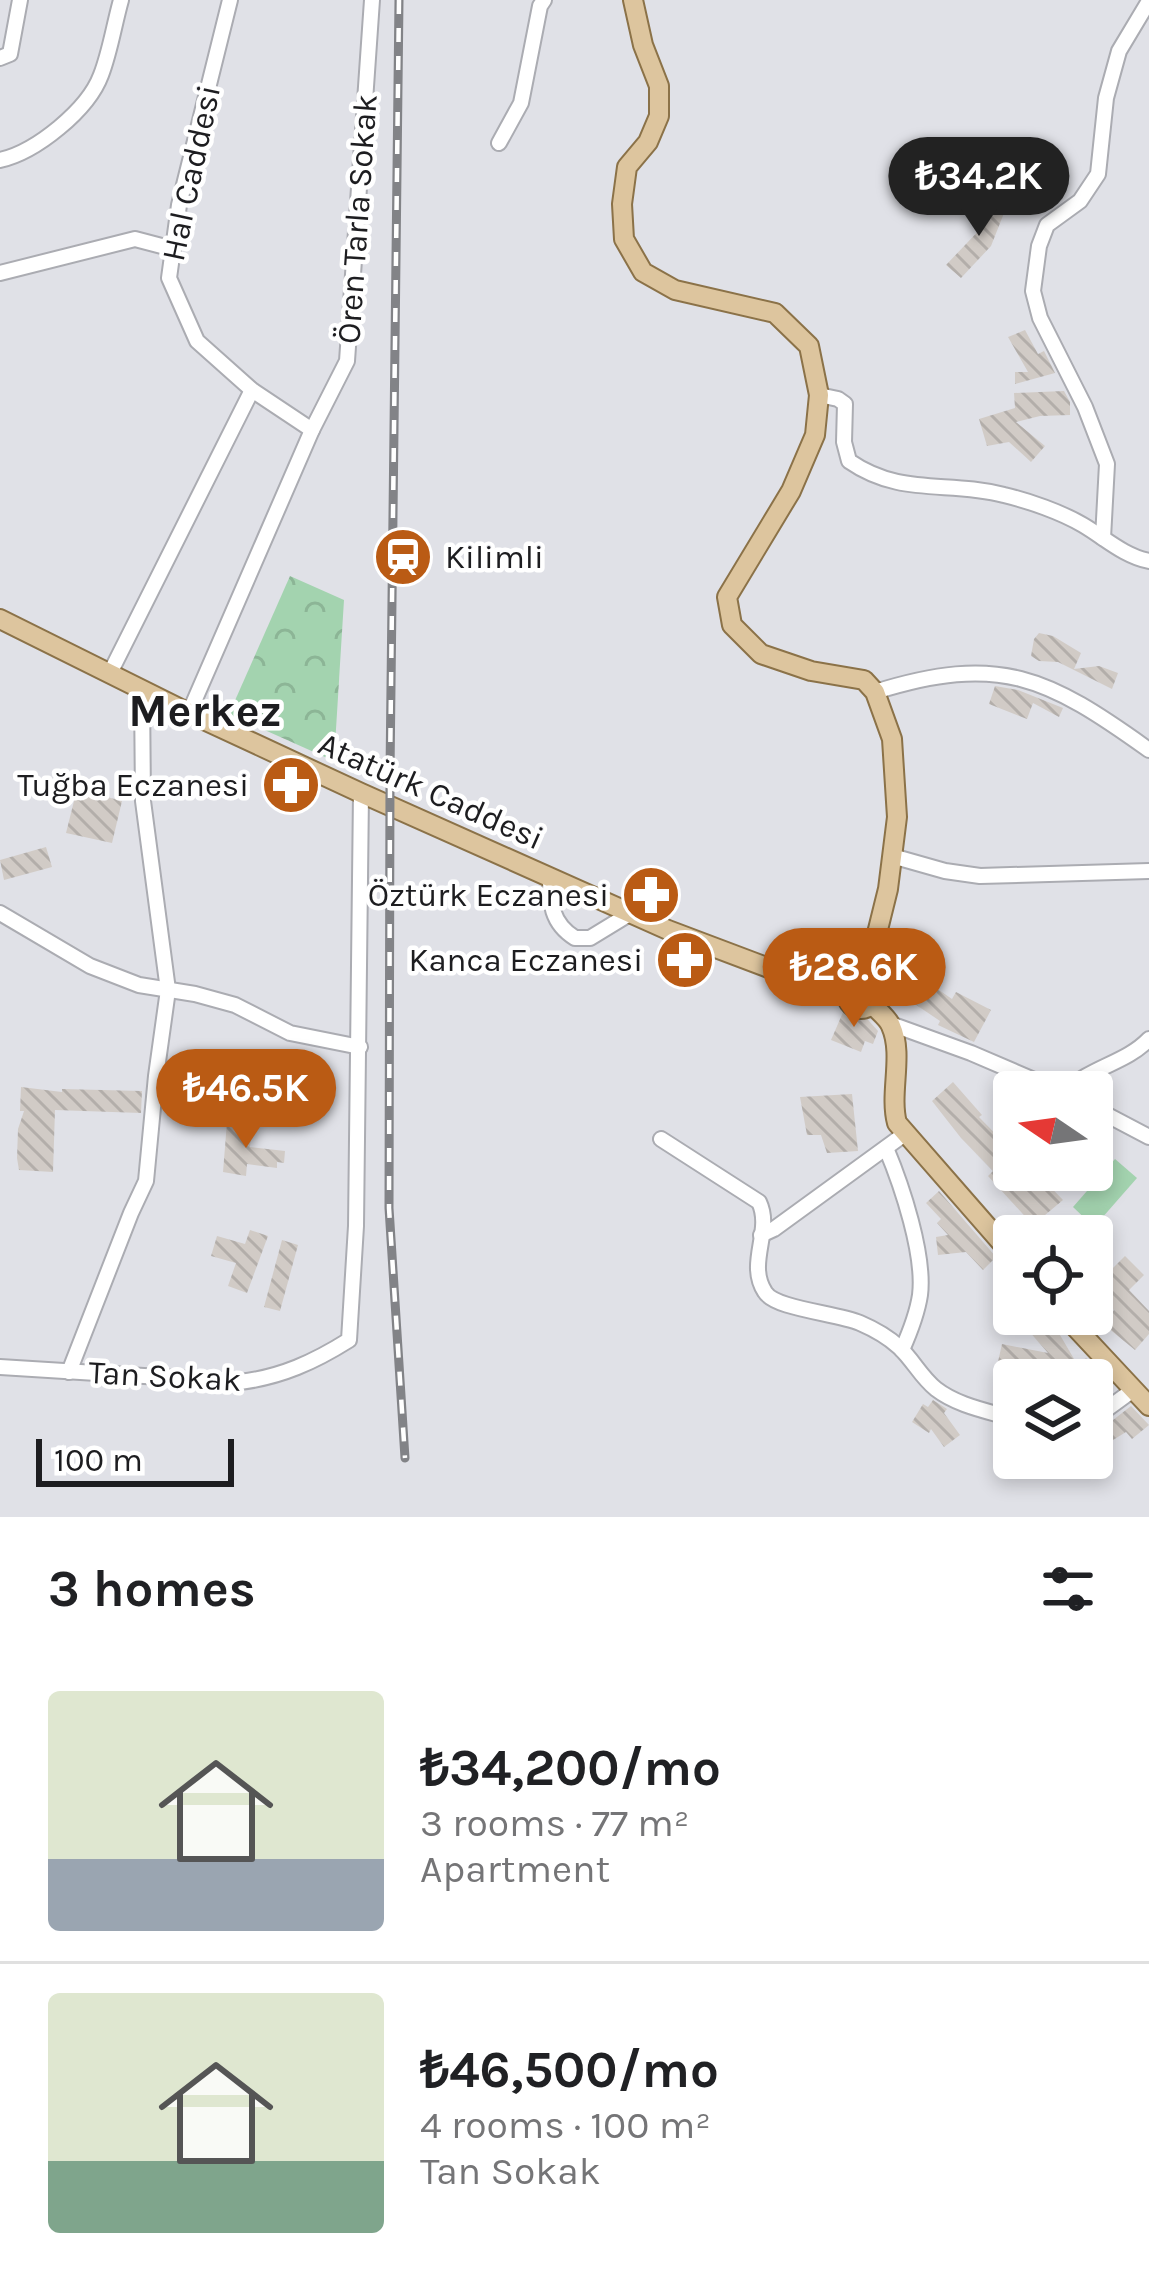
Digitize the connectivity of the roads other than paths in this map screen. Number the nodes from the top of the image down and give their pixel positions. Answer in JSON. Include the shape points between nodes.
{"nodes":[{"id":1,"x":20,"y":0,"type":"edge"},
{"id":2,"x":121,"y":0,"type":"edge"},
{"id":3,"x":230,"y":0,"type":"edge"},
{"id":4,"x":372,"y":0,"type":"edge"},
{"id":5,"x":544,"y":0,"type":"edge"},
{"id":6,"x":634,"y":0,"type":"edge"},
{"id":7,"x":1149,"y":1,"type":"edge"},
{"id":8,"x":0,"y":58,"type":"edge"},
{"id":9,"x":499,"y":143,"type":"dead end"},
{"id":10,"x":0,"y":160,"type":"edge"},
{"id":11,"x":173,"y":249,"type":"junction"},
{"id":12,"x":0,"y":273,"type":"edge"},
{"id":13,"x":252,"y":389,"type":"junction"},
{"id":14,"x":819,"y":395,"type":"junction"},
{"id":15,"x":312,"y":430,"type":"junction"},
{"id":16,"x":1103,"y":538,"type":"junction"},
{"id":17,"x":1149,"y":561,"type":"edge"},
{"id":18,"x":0,"y":619,"type":"edge"},
{"id":19,"x":110,"y":673,"type":"junction"},
{"id":20,"x":142,"y":690,"type":"junction"},
{"id":21,"x":875,"y":692,"type":"junction"},
{"id":22,"x":189,"y":713,"type":"junction"},
{"id":23,"x":1149,"y":750,"type":"edge"},
{"id":24,"x":361,"y":793,"type":"junction"},
{"id":25,"x":892,"y":856,"type":"junction"},
{"id":26,"x":1149,"y":871,"type":"edge"},
{"id":27,"x":550,"y":877,"type":"junction"},
{"id":28,"x":0,"y":913,"type":"edge"},
{"id":29,"x":631,"y":913,"type":"junction"},
{"id":30,"x":866,"y":982,"type":"junction"},
{"id":31,"x":168,"y":989,"type":"junction"},
{"id":32,"x":846,"y":997,"type":"junction"},
{"id":33,"x":872,"y":1004,"type":"junction"},
{"id":34,"x":891,"y":1024,"type":"junction"},
{"id":35,"x":360,"y":1047,"type":"junction"},
{"id":36,"x":1145,"y":1049,"type":"edge"},
{"id":37,"x":1014,"y":1071,"type":"edge"},
{"id":38,"x":1094,"y":1071,"type":"edge"},
{"id":39,"x":1113,"y":1118,"type":"edge"},
{"id":40,"x":907,"y":1133,"type":"junction"},
{"id":41,"x":1149,"y":1137,"type":"edge"},
{"id":42,"x":661,"y":1139,"type":"dead end"},
{"id":43,"x":886,"y":1148,"type":"junction"},
{"id":44,"x":993,"y":1233,"type":"edge"},
{"id":45,"x":761,"y":1235,"type":"junction"},
{"id":46,"x":1082,"y":1335,"type":"edge"},
{"id":47,"x":902,"y":1349,"type":"junction"},
{"id":48,"x":0,"y":1367,"type":"edge"},
{"id":49,"x":69,"y":1372,"type":"junction"},
{"id":50,"x":1133,"y":1390,"type":"junction"},
{"id":51,"x":1113,"y":1405,"type":"edge"},
{"id":52,"x":1149,"y":1406,"type":"edge"},
{"id":53,"x":993,"y":1412,"type":"edge"}],
"edges":[{"from":1,"to":8,"type":"street","via":[[10,54]]},
{"from":2,"to":10,"type":"street","via":[[100,79],[73,117]]},
{"from":3,"to":11,"type":"street","name":"Hal Caddesi"},
{"from":4,"to":15,"type":"street","name":"Ören Tarla Sokak","via":[[347,361]]},
{"from":5,"to":9,"type":"street","via":[[520,103]]},
{"from":6,"to":14,"type":"main road","via":[[659,86],[659,116],[627,167],[624,238],[643,272],[675,290],[775,313],[809,346]]},
{"from":7,"to":16,"type":"street","via":[[1119,51],[1098,174],[1080,201],[1047,225],[1033,291],[1107,464]]},
{"from":11,"to":12,"type":"street","via":[[135,238]]},
{"from":11,"to":13,"type":"street","name":"Hal Caddesi","via":[[169,278],[197,341]]},
{"from":13,"to":15,"type":"street","name":"Hal Caddesi"},
{"from":13,"to":19,"type":"street"},
{"from":14,"to":16,"type":"street","via":[[845,404],[849,461],[869,475],[1001,494]]},
{"from":14,"to":21,"type":"main road","via":[[815,435],[791,491],[728,597],[732,625],[761,654],[863,680]]},
{"from":15,"to":22,"type":"street","name":"Ören Tarla Sokak"},
{"from":16,"to":17,"type":"street"},
{"from":18,"to":19,"type":"main road","name":"Atatürk Caddesi"},
{"from":19,"to":20,"type":"main road","name":"Atatürk Caddesi"},
{"from":20,"to":22,"type":"main road","name":"Atatürk Caddesi"},
{"from":20,"to":31,"type":"street","via":[[143,801]]},
{"from":21,"to":23,"type":"street","via":[[945,674],[1014,676],[1078,702]]},
{"from":21,"to":25,"type":"main road","via":[[892,740]]},
{"from":22,"to":24,"type":"main road","name":"Atatürk Caddesi"},
{"from":24,"to":27,"type":"main road","name":"Atatürk Caddesi"},
{"from":24,"to":35,"type":"street","name":"Tan Sokak"},
{"from":25,"to":26,"type":"street","via":[[980,877]]},
{"from":25,"to":30,"type":"main road"},
{"from":27,"to":29,"type":"main road","name":"Atatürk Caddesi"},
{"from":27,"to":29,"type":"street","via":[[553,914],[575,938],[590,938]]},
{"from":28,"to":31,"type":"street","via":[[90,966]]},
{"from":29,"to":32,"type":"main road","name":"Atatürk Caddesi"},
{"from":30,"to":32,"type":"main road","via":[[852,984]]},
{"from":30,"to":33,"type":"main road"},
{"from":31,"to":35,"type":"street","via":[[235,1005],[290,1033]]},
{"from":31,"to":49,"type":"street","via":[[146,1181]]},
{"from":32,"to":33,"type":"main road","via":[[855,1008]]},
{"from":33,"to":34,"type":"main road"},
{"from":34,"to":37,"type":"street"},
{"from":34,"to":40,"type":"main road","via":[[894,1111]]},
{"from":35,"to":49,"type":"street","name":"Tan Sokak","via":[[349,1340],[290,1372],[254,1381]]},
{"from":36,"to":38,"type":"street"},
{"from":39,"to":41,"type":"street"},
{"from":40,"to":43,"type":"street"},
{"from":40,"to":44,"type":"main road"},
{"from":42,"to":45,"type":"street","via":[[755,1198],[764,1213]]},
{"from":43,"to":45,"type":"street"},
{"from":43,"to":47,"type":"street","via":[[921,1263],[917,1310]]},
{"from":45,"to":47,"type":"street","via":[[759,1273],[771,1300],[853,1320]]},
{"from":46,"to":50,"type":"main road"},
{"from":47,"to":53,"type":"street","via":[[946,1396]]},
{"from":48,"to":49,"type":"street","name":"Tan Sokak"},
{"from":50,"to":51,"type":"street"},
{"from":50,"to":52,"type":"main road"}]}
